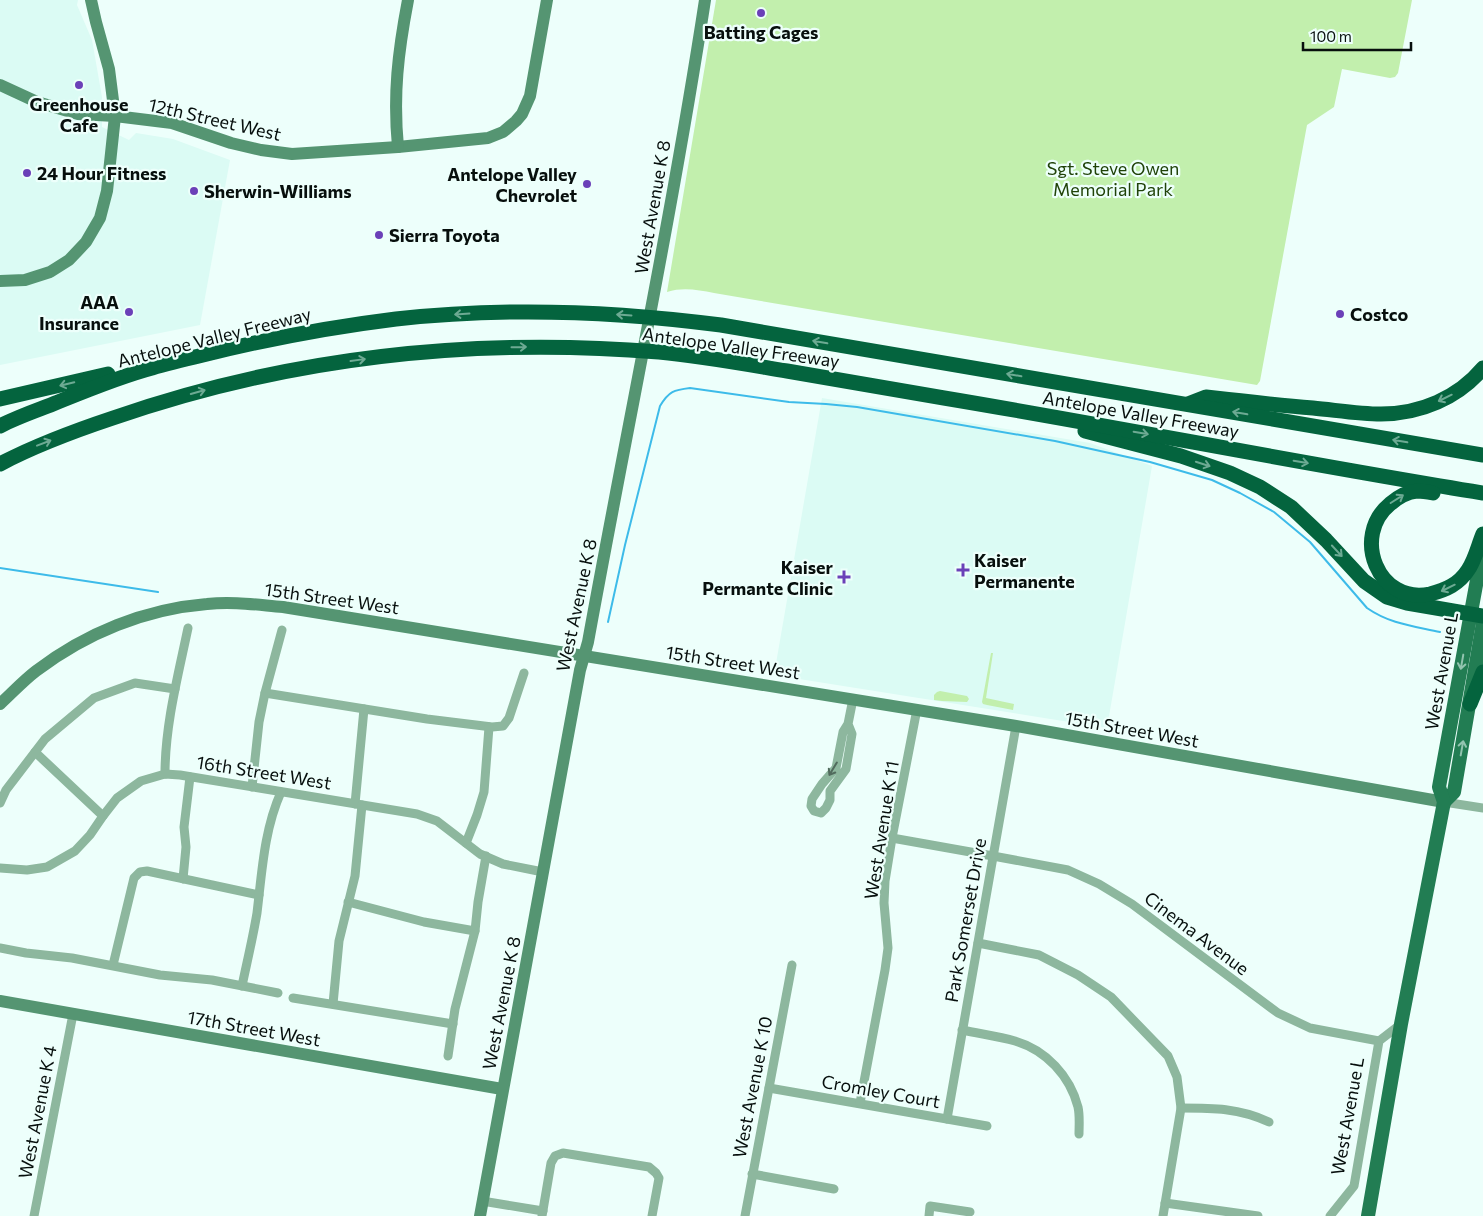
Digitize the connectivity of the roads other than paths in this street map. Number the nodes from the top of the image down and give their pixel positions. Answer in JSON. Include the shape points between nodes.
{"nodes":[{"id":1,"x":91,"y":0,"type":"edge"},
{"id":2,"x":408,"y":0,"type":"edge"},
{"id":3,"x":547,"y":0,"type":"edge"},
{"id":4,"x":705,"y":0,"type":"edge"},
{"id":5,"x":0,"y":85,"type":"edge"},
{"id":6,"x":115,"y":116,"type":"junction"},
{"id":7,"x":398,"y":147,"type":"junction"},
{"id":8,"x":0,"y":281,"type":"edge"},
{"id":9,"x":151,"y":368,"type":"junction"},
{"id":10,"x":1483,"y":368,"type":"edge"},
{"id":11,"x":0,"y":399,"type":"edge"},
{"id":12,"x":1188,"y":404,"type":"junction"},
{"id":13,"x":1024,"y":411,"type":"junction"},
{"id":14,"x":0,"y":426,"type":"edge"},
{"id":15,"x":1432,"y":446,"type":"junction"},
{"id":16,"x":1483,"y":446,"type":"edge"},
{"id":17,"x":1483,"y":454,"type":"edge"},
{"id":18,"x":0,"y":464,"type":"edge"},
{"id":19,"x":1483,"y":493,"type":"edge"},
{"id":20,"x":1483,"y":499,"type":"edge"},
{"id":21,"x":1483,"y":534,"type":"edge"},
{"id":22,"x":1483,"y":547,"type":"edge"},
{"id":23,"x":1479,"y":618,"type":"edge"},
{"id":24,"x":188,"y":628,"type":"dead end"},
{"id":25,"x":282,"y":630,"type":"dead end"},
{"id":26,"x":584,"y":655,"type":"junction"},
{"id":27,"x":1483,"y":672,"type":"edge"},
{"id":28,"x":524,"y":673,"type":"dead end"},
{"id":29,"x":175,"y":689,"type":"junction"},
{"id":30,"x":265,"y":693,"type":"junction"},
{"id":31,"x":853,"y":699,"type":"junction"},
{"id":32,"x":0,"y":704,"type":"edge"},
{"id":33,"x":1470,"y":704,"type":"junction"},
{"id":34,"x":364,"y":709,"type":"junction"},
{"id":35,"x":917,"y":709,"type":"junction"},
{"id":36,"x":848,"y":724,"type":"junction"},
{"id":37,"x":1016,"y":726,"type":"junction"},
{"id":38,"x":489,"y":727,"type":"junction"},
{"id":39,"x":35,"y":752,"type":"junction"},
{"id":40,"x":165,"y":774,"type":"junction"},
{"id":41,"x":190,"y":777,"type":"junction"},
{"id":42,"x":820,"y":786,"type":"junction"},
{"id":43,"x":252,"y":787,"type":"junction"},
{"id":44,"x":281,"y":792,"type":"junction"},
{"id":45,"x":830,"y":792,"type":"junction"},
{"id":46,"x":1444,"y":802,"type":"junction"},
{"id":47,"x":0,"y":803,"type":"edge"},
{"id":48,"x":359,"y":804,"type":"junction"},
{"id":49,"x":1483,"y":808,"type":"edge"},
{"id":50,"x":103,"y":816,"type":"junction"},
{"id":51,"x":892,"y":838,"type":"junction"},
{"id":52,"x":466,"y":843,"type":"junction"},
{"id":53,"x":486,"y":856,"type":"junction"},
{"id":54,"x":993,"y":856,"type":"junction"},
{"id":55,"x":0,"y":868,"type":"edge"},
{"id":56,"x":543,"y":872,"type":"junction"},
{"id":57,"x":183,"y":879,"type":"junction"},
{"id":58,"x":258,"y":895,"type":"junction"},
{"id":59,"x":348,"y":902,"type":"junction"},
{"id":60,"x":475,"y":932,"type":"junction"},
{"id":61,"x":978,"y":943,"type":"junction"},
{"id":62,"x":0,"y":948,"type":"edge"},
{"id":63,"x":113,"y":965,"type":"junction"},
{"id":64,"x":792,"y":965,"type":"dead end"},
{"id":65,"x":242,"y":986,"type":"junction"},
{"id":66,"x":278,"y":993,"type":"dead end"},
{"id":67,"x":293,"y":998,"type":"dead end"},
{"id":68,"x":0,"y":1001,"type":"edge"},
{"id":69,"x":333,"y":1004,"type":"junction"},
{"id":70,"x":73,"y":1014,"type":"junction"},
{"id":71,"x":453,"y":1024,"type":"junction"},
{"id":72,"x":1401,"y":1024,"type":"junction"},
{"id":73,"x":962,"y":1030,"type":"junction"},
{"id":74,"x":1379,"y":1041,"type":"junction"},
{"id":75,"x":448,"y":1056,"type":"dead end"},
{"id":76,"x":769,"y":1088,"type":"junction"},
{"id":77,"x":502,"y":1089,"type":"junction"},
{"id":78,"x":860,"y":1103,"type":"junction"},
{"id":79,"x":1181,"y":1108,"type":"junction"},
{"id":80,"x":947,"y":1119,"type":"junction"},
{"id":81,"x":1269,"y":1122,"type":"dead end"},
{"id":82,"x":987,"y":1126,"type":"dead end"},
{"id":83,"x":1079,"y":1134,"type":"dead end"},
{"id":84,"x":752,"y":1174,"type":"junction"},
{"id":85,"x":834,"y":1189,"type":"dead end"},
{"id":86,"x":482,"y":1202,"type":"junction"},
{"id":87,"x":1165,"y":1203,"type":"junction"},
{"id":88,"x":930,"y":1211,"type":"edge"},
{"id":89,"x":970,"y":1212,"type":"dead end"},
{"id":90,"x":542,"y":1214,"type":"edge"},
{"id":91,"x":34,"y":1216,"type":"edge"},
{"id":92,"x":480,"y":1216,"type":"edge"},
{"id":93,"x":652,"y":1216,"type":"edge"},
{"id":94,"x":744,"y":1216,"type":"edge"},
{"id":95,"x":1163,"y":1216,"type":"edge"},
{"id":96,"x":1258,"y":1216,"type":"edge"},
{"id":97,"x":1330,"y":1216,"type":"edge"},
{"id":98,"x":1368,"y":1216,"type":"edge"}],
"edges":[{"from":1,"to":6,"type":"street","via":[[109,69]]},
{"from":2,"to":7,"type":"street","via":[[397,70]]},
{"from":3,"to":7,"type":"street","name":"12th Street West","via":[[530,96],[516,121],[503,132],[488,138]]},
{"from":4,"to":26,"type":"street","name":"West Avenue K 8","via":[[654,297]]},
{"from":5,"to":6,"type":"street","name":"12th Street West","via":[[37,102],[78,114]]},
{"from":6,"to":7,"type":"street","name":"12th Street West","via":[[172,123],[253,148],[292,154]]},
{"from":6,"to":8,"type":"street","via":[[100,218],[86,242],[50,272],[24,280]]},
{"from":9,"to":11,"type":"highway","one_way":true,"via":[[131,368]]},
{"from":12,"to":9,"type":"highway","name":"Antelope Valley Freeway","one_way":true,"via":[[721,324],[608,314],[545,312],[398,319],[259,341]]},
{"from":9,"to":14,"type":"highway","name":"Antelope Valley Freeway"},
{"from":10,"to":12,"type":"highway","one_way":true,"via":[[1449,397],[1413,411],[1397,413],[1206,397]]},
{"from":15,"to":12,"type":"highway","name":"Antelope Valley Freeway","one_way":true},
{"from":18,"to":13,"type":"highway","name":"Antelope Valley Freeway","one_way":true,"via":[[80,430],[202,390],[325,364],[464,349],[594,348],[663,353],[730,361]]},
{"from":13,"to":19,"type":"highway","name":"Antelope Valley Freeway","one_way":true},
{"from":13,"to":23,"type":"highway","one_way":true,"via":[[1055,424],[1180,456],[1230,473],[1291,507],[1364,582],[1388,597]]},
{"from":15,"to":16,"type":"highway"},
{"from":15,"to":17,"type":"highway","name":"Antelope Valley Freeway"},
{"from":21,"to":20,"type":"highway","one_way":true,"via":[[1468,569],[1454,585],[1424,595],[1398,590],[1388,583],[1378,572],[1372,549],[1377,520],[1399,496],[1417,491]]},
{"from":22,"to":23,"type":"main road","name":"West Avenue L"},
{"from":23,"to":33,"type":"main road","name":"West Avenue L"},
{"from":23,"to":46,"type":"main road","name":"West Avenue L","one_way":true,"via":[[1440,787]]},
{"from":24,"to":29,"type":"street"},
{"from":25,"to":30,"type":"street"},
{"from":26,"to":31,"type":"street","name":"15th Street West"},
{"from":26,"to":32,"type":"street","name":"15th Street West","via":[[283,608],[209,604],[164,610],[128,620],[78,644],[36,672]]},
{"from":26,"to":56,"type":"street","name":"West Avenue K 8"},
{"from":27,"to":33,"type":"highway"},
{"from":28,"to":38,"type":"street","via":[[509,718],[503,726]]},
{"from":29,"to":39,"type":"street","via":[[135,684],[94,698]]},
{"from":29,"to":40,"type":"street","via":[[165,751]]},
{"from":30,"to":34,"type":"street"},
{"from":30,"to":43,"type":"street"},
{"from":31,"to":35,"type":"street","name":"15th Street West"},
{"from":31,"to":36,"type":"street"},
{"from":46,"to":33,"type":"main road","name":"West Avenue L","one_way":true,"via":[[1454,792]]},
{"from":34,"to":38,"type":"street"},
{"from":34,"to":48,"type":"street","via":[[359,752]]},
{"from":35,"to":37,"type":"street","name":"15th Street West"},
{"from":35,"to":51,"type":"street","name":"West Avenue K 11"},
{"from":36,"to":42,"type":"street","one_way":true,"via":[[843,732],[836,768]]},
{"from":36,"to":45,"type":"street","via":[[852,734],[846,769]]},
{"from":37,"to":46,"type":"street","name":"15th Street West"},
{"from":37,"to":54,"type":"street","name":"Park Somerset Drive"},
{"from":38,"to":52,"type":"street","via":[[484,792]]},
{"from":39,"to":47,"type":"street"},
{"from":39,"to":50,"type":"street"},
{"from":40,"to":41,"type":"street","name":"16th Street West"},
{"from":40,"to":50,"type":"street","name":"16th Street West","via":[[141,781],[117,798]]},
{"from":41,"to":43,"type":"street","name":"16th Street West"},
{"from":41,"to":57,"type":"street","via":[[184,827]]},
{"from":42,"to":45,"type":"street"},
{"from":42,"to":45,"type":"street","via":[[811,806],[818,812],[826,808]]},
{"from":43,"to":44,"type":"street","name":"16th Street West"},
{"from":44,"to":48,"type":"street","name":"16th Street West"},
{"from":44,"to":58,"type":"street","via":[[263,854]]},
{"from":46,"to":49,"type":"street","name":"15th Street West"},
{"from":46,"to":72,"type":"main road","name":"West Avenue L"},
{"from":48,"to":52,"type":"street","name":"16th Street West","via":[[417,814],[437,821]]},
{"from":48,"to":59,"type":"street","via":[[355,876]]},
{"from":50,"to":55,"type":"street","name":"16th Street West","via":[[75,851],[47,867],[27,870]]},
{"from":51,"to":54,"type":"street","name":"Cinema Avenue"},
{"from":51,"to":78,"type":"street","name":"West Avenue K 11","via":[[884,903],[888,948]]},
{"from":52,"to":53,"type":"street","name":"16th Street West"},
{"from":53,"to":56,"type":"street","name":"16th Street West","via":[[503,864]]},
{"from":53,"to":60,"type":"street"},
{"from":54,"to":61,"type":"street","name":"Park Somerset Drive"},
{"from":54,"to":74,"type":"street","name":"Cinema Avenue","via":[[1068,870],[1099,884],[1132,904],[1278,1013],[1310,1028]]},
{"from":56,"to":77,"type":"street","name":"West Avenue K 8"},
{"from":57,"to":58,"type":"street"},
{"from":57,"to":63,"type":"street","via":[[147,871],[134,878]]},
{"from":58,"to":65,"type":"street"},
{"from":59,"to":60,"type":"street"},
{"from":59,"to":69,"type":"street","via":[[339,941]]},
{"from":60,"to":71,"type":"street"},
{"from":61,"to":73,"type":"street","name":"Park Somerset Drive"},
{"from":61,"to":79,"type":"street","via":[[1039,955],[1111,997],[1168,1056],[1178,1078]]},
{"from":62,"to":63,"type":"street"},
{"from":63,"to":65,"type":"street"},
{"from":64,"to":76,"type":"street","name":"West Avenue K 10"},
{"from":65,"to":66,"type":"street"},
{"from":67,"to":69,"type":"street"},
{"from":68,"to":70,"type":"street","name":"17th Street West"},
{"from":69,"to":71,"type":"street"},
{"from":70,"to":77,"type":"street","name":"17th Street West"},
{"from":70,"to":91,"type":"street","name":"West Avenue K 4"},
{"from":71,"to":75,"type":"street"},
{"from":72,"to":74,"type":"street","name":"West Avenue L"},
{"from":72,"to":98,"type":"main road","name":"West Avenue L"},
{"from":73,"to":80,"type":"street","name":"Park Somerset Drive"},
{"from":73,"to":83,"type":"street","via":[[1015,1041],[1048,1058],[1073,1091],[1079,1110]]},
{"from":74,"to":97,"type":"street","name":"West Avenue L","via":[[1354,1186]]},
{"from":76,"to":78,"type":"street","name":"Cromley Court"},
{"from":76,"to":84,"type":"street","name":"West Avenue K 10"},
{"from":77,"to":86,"type":"street","name":"West Avenue K 8"},
{"from":78,"to":80,"type":"street","name":"Cromley Court"},
{"from":79,"to":81,"type":"street","via":[[1220,1108]]},
{"from":79,"to":87,"type":"street"},
{"from":80,"to":82,"type":"street","name":"Cromley Court"},
{"from":84,"to":85,"type":"street"},
{"from":84,"to":94,"type":"street","name":"West Avenue K 10"},
{"from":86,"to":90,"type":"street"},
{"from":86,"to":92,"type":"street","name":"West Avenue K 8"},
{"from":87,"to":95,"type":"street"},
{"from":87,"to":96,"type":"street"},
{"from":88,"to":89,"type":"street"},
{"from":90,"to":93,"type":"street","via":[[551,1163],[555,1156],[563,1153],[649,1168],[659,1178]]}]}
